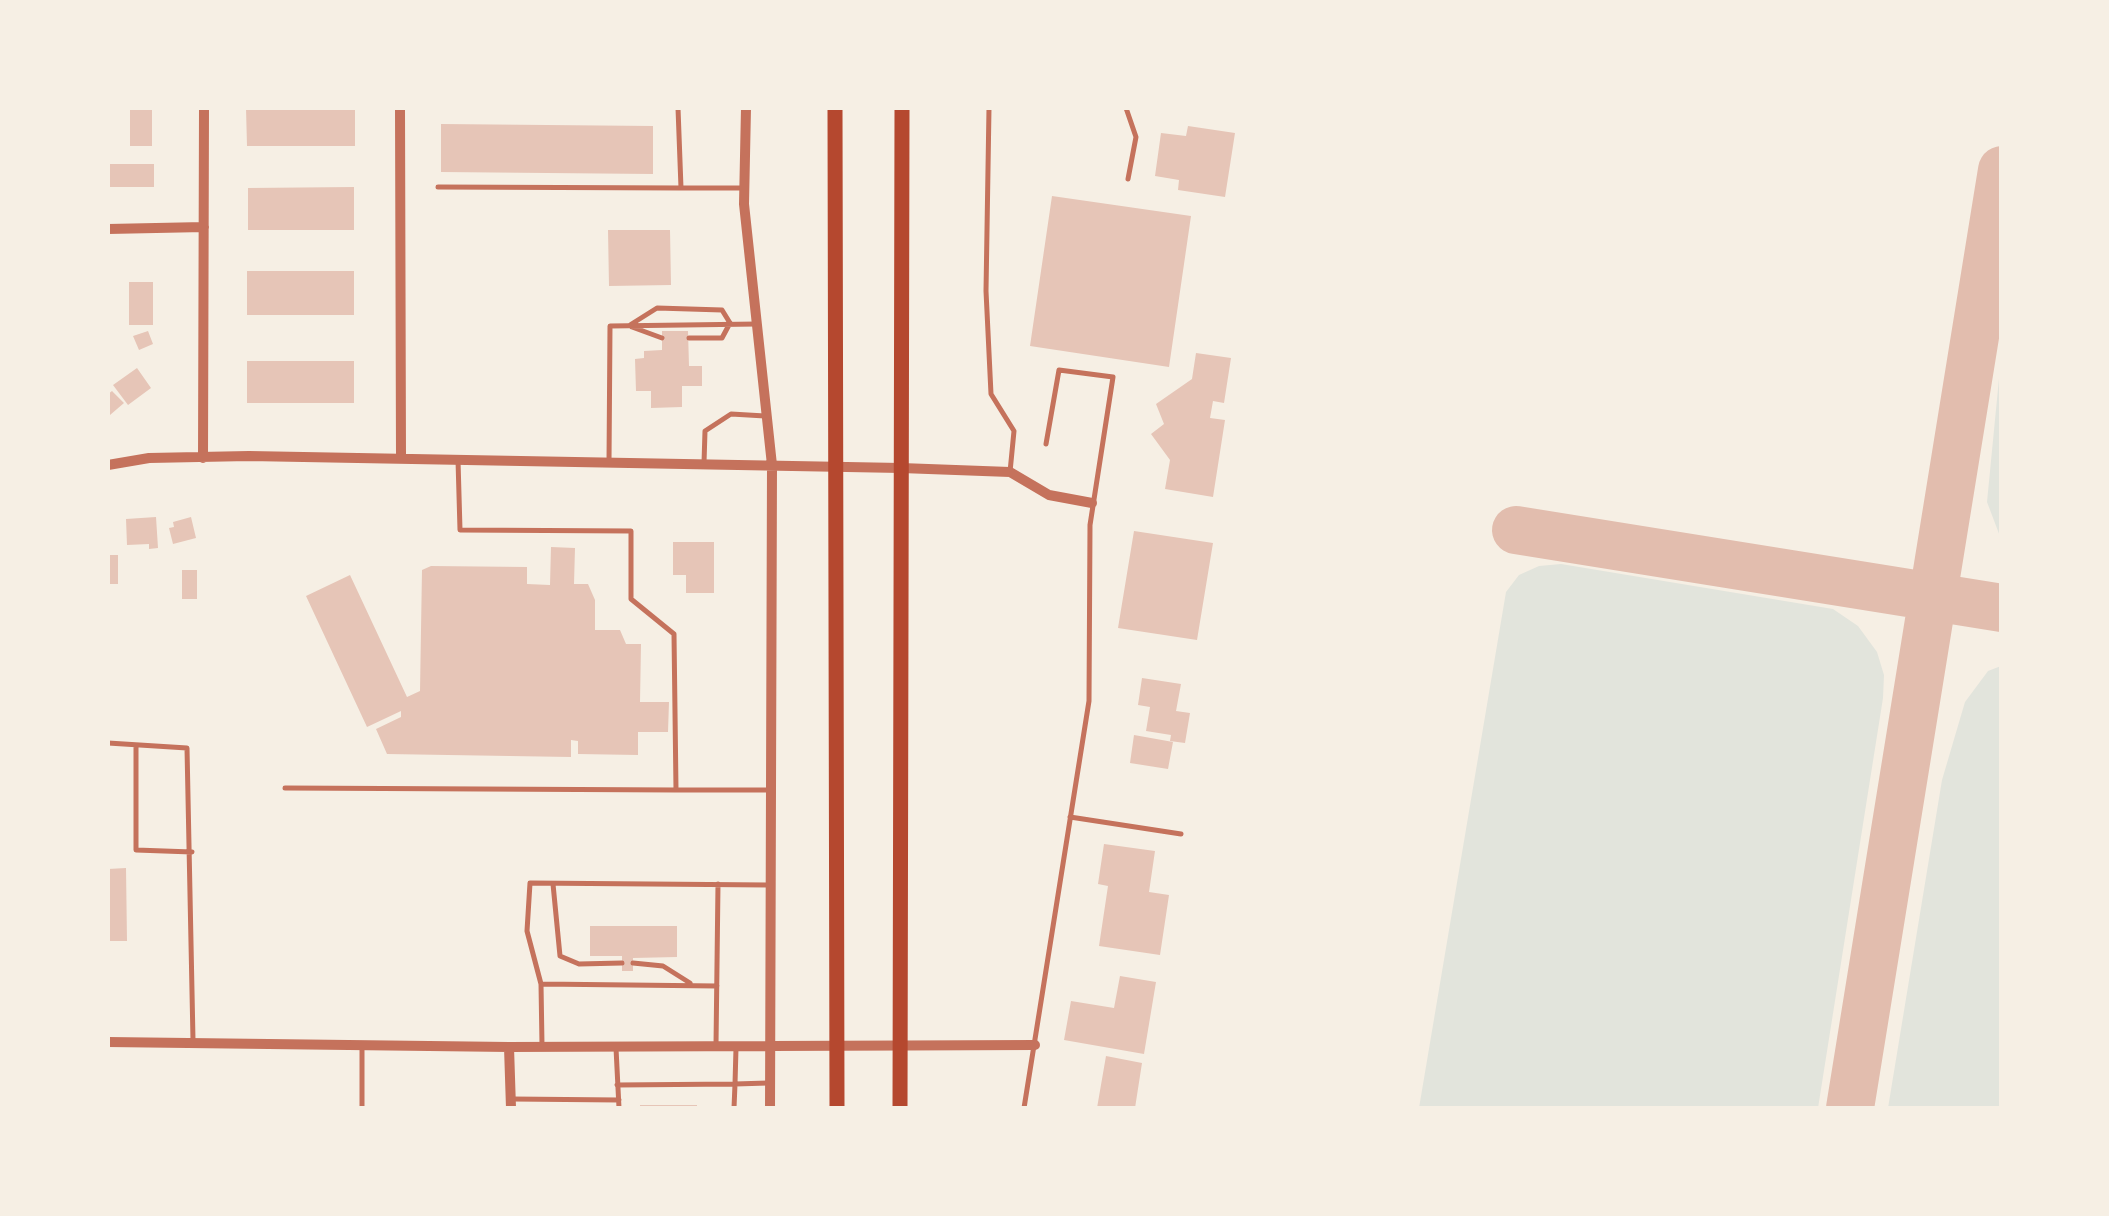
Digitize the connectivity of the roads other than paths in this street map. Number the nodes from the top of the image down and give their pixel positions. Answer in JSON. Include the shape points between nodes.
{"nodes":[{"id":1,"x":204,"y":108,"type":"edge"},
{"id":2,"x":400,"y":108,"type":"edge"},
{"id":3,"x":678,"y":108,"type":"edge"},
{"id":4,"x":746,"y":108,"type":"edge"},
{"id":5,"x":836,"y":108,"type":"edge"},
{"id":6,"x":902,"y":108,"type":"edge"},
{"id":7,"x":989,"y":108,"type":"edge"},
{"id":8,"x":1126,"y":108,"type":"edge"},
{"id":9,"x":1128,"y":179,"type":"dead end"},
{"id":10,"x":438,"y":187,"type":"dead end"},
{"id":11,"x":681,"y":188,"type":"junction"},
{"id":12,"x":744,"y":188,"type":"junction"},
{"id":13,"x":108,"y":228,"type":"edge"},
{"id":14,"x":204,"y":228,"type":"junction"},
{"id":15,"x":730,"y":323,"type":"junction"},
{"id":16,"x":757,"y":324,"type":"junction"},
{"id":17,"x":629,"y":326,"type":"junction"},
{"id":18,"x":662,"y":338,"type":"dead end"},
{"id":19,"x":688,"y":338,"type":"dead end"},
{"id":20,"x":767,"y":416,"type":"junction"},
{"id":21,"x":1046,"y":444,"type":"dead end"},
{"id":22,"x":203,"y":458,"type":"junction"},
{"id":23,"x":401,"y":458,"type":"junction"},
{"id":24,"x":458,"y":458,"type":"junction"},
{"id":25,"x":609,"y":462,"type":"junction"},
{"id":26,"x":704,"y":464,"type":"junction"},
{"id":27,"x":108,"y":465,"type":"edge"},
{"id":28,"x":772,"y":465,"type":"junction"},
{"id":29,"x":834,"y":465,"type":"junction"},
{"id":30,"x":901,"y":468,"type":"junction"},
{"id":31,"x":1010,"y":472,"type":"junction"},
{"id":32,"x":1092,"y":504,"type":"junction"},
{"id":33,"x":108,"y":743,"type":"edge"},
{"id":34,"x":136,"y":745,"type":"junction"},
{"id":35,"x":285,"y":788,"type":"dead end"},
{"id":36,"x":676,"y":790,"type":"junction"},
{"id":37,"x":768,"y":790,"type":"junction"},
{"id":38,"x":1070,"y":818,"type":"junction"},
{"id":39,"x":1181,"y":834,"type":"dead end"},
{"id":40,"x":192,"y":852,"type":"junction"},
{"id":41,"x":554,"y":884,"type":"junction"},
{"id":42,"x":718,"y":884,"type":"junction"},
{"id":43,"x":769,"y":885,"type":"junction"},
{"id":44,"x":622,"y":963,"type":"dead end"},
{"id":45,"x":633,"y":963,"type":"dead end"},
{"id":46,"x":541,"y":984,"type":"junction"},
{"id":47,"x":693,"y":985,"type":"junction"},
{"id":48,"x":717,"y":986,"type":"junction"},
{"id":49,"x":193,"y":1041,"type":"junction"},
{"id":50,"x":108,"y":1042,"type":"edge"},
{"id":51,"x":834,"y":1042,"type":"junction"},
{"id":52,"x":900,"y":1042,"type":"junction"},
{"id":53,"x":362,"y":1044,"type":"junction"},
{"id":54,"x":616,"y":1044,"type":"junction"},
{"id":55,"x":542,"y":1045,"type":"junction"},
{"id":56,"x":716,"y":1045,"type":"junction"},
{"id":57,"x":736,"y":1045,"type":"junction"},
{"id":58,"x":769,"y":1045,"type":"junction"},
{"id":59,"x":1035,"y":1045,"type":"junction"},
{"id":60,"x":510,"y":1047,"type":"junction"},
{"id":61,"x":770,"y":1083,"type":"junction"},
{"id":62,"x":734,"y":1084,"type":"junction"},
{"id":63,"x":617,"y":1085,"type":"junction"},
{"id":64,"x":618,"y":1100,"type":"junction"},
{"id":65,"x":511,"y":1104,"type":"edge"},
{"id":66,"x":539,"y":1105,"type":"edge"},
{"id":67,"x":362,"y":1108,"type":"edge"},
{"id":68,"x":619,"y":1108,"type":"edge"},
{"id":69,"x":734,"y":1108,"type":"edge"},
{"id":70,"x":770,"y":1108,"type":"edge"},
{"id":71,"x":837,"y":1108,"type":"edge"},
{"id":72,"x":900,"y":1108,"type":"edge"},
{"id":73,"x":1024,"y":1108,"type":"edge"}],
"edges":[{"from":1,"to":14,"type":"street"},
{"from":2,"to":23,"type":"street"},
{"from":3,"to":11,"type":"lane"},
{"from":4,"to":12,"type":"street"},
{"from":5,"to":29,"type":"main road"},
{"from":6,"to":30,"type":"main road"},
{"from":7,"to":31,"type":"lane","via":[[990,377],[991,394],[1014,432]]},
{"from":8,"to":9,"type":"lane","via":[[1136,137]]},
{"from":10,"to":11,"type":"lane"},
{"from":11,"to":12,"type":"lane"},
{"from":12,"to":16,"type":"street"},
{"from":13,"to":14,"type":"street"},
{"from":14,"to":22,"type":"street"},
{"from":15,"to":16,"type":"lane"},
{"from":15,"to":17,"type":"lane"},
{"from":15,"to":17,"type":"lane","via":[[722,310],[658,308]]},
{"from":15,"to":19,"type":"lane","via":[[722,338]]},
{"from":16,"to":20,"type":"street"},
{"from":17,"to":18,"type":"lane"},
{"from":17,"to":25,"type":"lane","via":[[610,326]]},
{"from":20,"to":26,"type":"lane","via":[[731,414],[706,432]]},
{"from":20,"to":28,"type":"street"},
{"from":21,"to":32,"type":"lane","via":[[1059,370],[1113,377]]},
{"from":22,"to":23,"type":"street"},
{"from":22,"to":27,"type":"street"},
{"from":23,"to":24,"type":"street"},
{"from":24,"to":25,"type":"street"},
{"from":24,"to":36,"type":"lane","via":[[460,530],[631,531],[631,598],[674,634]]},
{"from":25,"to":26,"type":"street"},
{"from":26,"to":28,"type":"street"},
{"from":28,"to":29,"type":"street"},
{"from":28,"to":37,"type":"street"},
{"from":29,"to":30,"type":"street"},
{"from":29,"to":51,"type":"main road"},
{"from":30,"to":31,"type":"street"},
{"from":30,"to":52,"type":"main road"},
{"from":31,"to":32,"type":"street","via":[[1049,495]]},
{"from":32,"to":38,"type":"lane","via":[[1090,702]]},
{"from":33,"to":34,"type":"lane"},
{"from":34,"to":40,"type":"lane","via":[[187,748]]},
{"from":34,"to":40,"type":"lane","via":[[136,850]]},
{"from":35,"to":36,"type":"lane"},
{"from":36,"to":37,"type":"lane"},
{"from":37,"to":43,"type":"street"},
{"from":38,"to":39,"type":"lane"},
{"from":38,"to":59,"type":"lane"},
{"from":40,"to":49,"type":"lane"},
{"from":41,"to":42,"type":"lane"},
{"from":41,"to":44,"type":"lane","via":[[560,956],[579,964]]},
{"from":41,"to":46,"type":"lane","via":[[530,883],[526,930]]},
{"from":42,"to":43,"type":"lane"},
{"from":42,"to":48,"type":"lane"},
{"from":43,"to":58,"type":"street"},
{"from":45,"to":47,"type":"lane","via":[[663,966]]},
{"from":46,"to":47,"type":"lane"},
{"from":46,"to":55,"type":"lane"},
{"from":47,"to":48,"type":"lane"},
{"from":48,"to":56,"type":"lane"},
{"from":49,"to":50,"type":"street"},
{"from":49,"to":53,"type":"street"},
{"from":51,"to":52,"type":"street"},
{"from":51,"to":58,"type":"street"},
{"from":51,"to":71,"type":"main road"},
{"from":52,"to":59,"type":"street"},
{"from":52,"to":72,"type":"main road"},
{"from":53,"to":60,"type":"street"},
{"from":53,"to":67,"type":"lane"},
{"from":54,"to":55,"type":"street"},
{"from":54,"to":56,"type":"street"},
{"from":54,"to":63,"type":"lane"},
{"from":55,"to":60,"type":"street"},
{"from":56,"to":57,"type":"street"},
{"from":57,"to":58,"type":"street"},
{"from":57,"to":62,"type":"lane"},
{"from":58,"to":61,"type":"street"},
{"from":59,"to":73,"type":"lane"},
{"from":60,"to":65,"type":"street"},
{"from":61,"to":62,"type":"lane"},
{"from":61,"to":70,"type":"street"},
{"from":62,"to":63,"type":"lane"},
{"from":62,"to":69,"type":"lane"},
{"from":63,"to":64,"type":"lane"},
{"from":64,"to":66,"type":"lane"},
{"from":64,"to":68,"type":"lane"},
{"from":65,"to":66,"type":"lane"}]}
